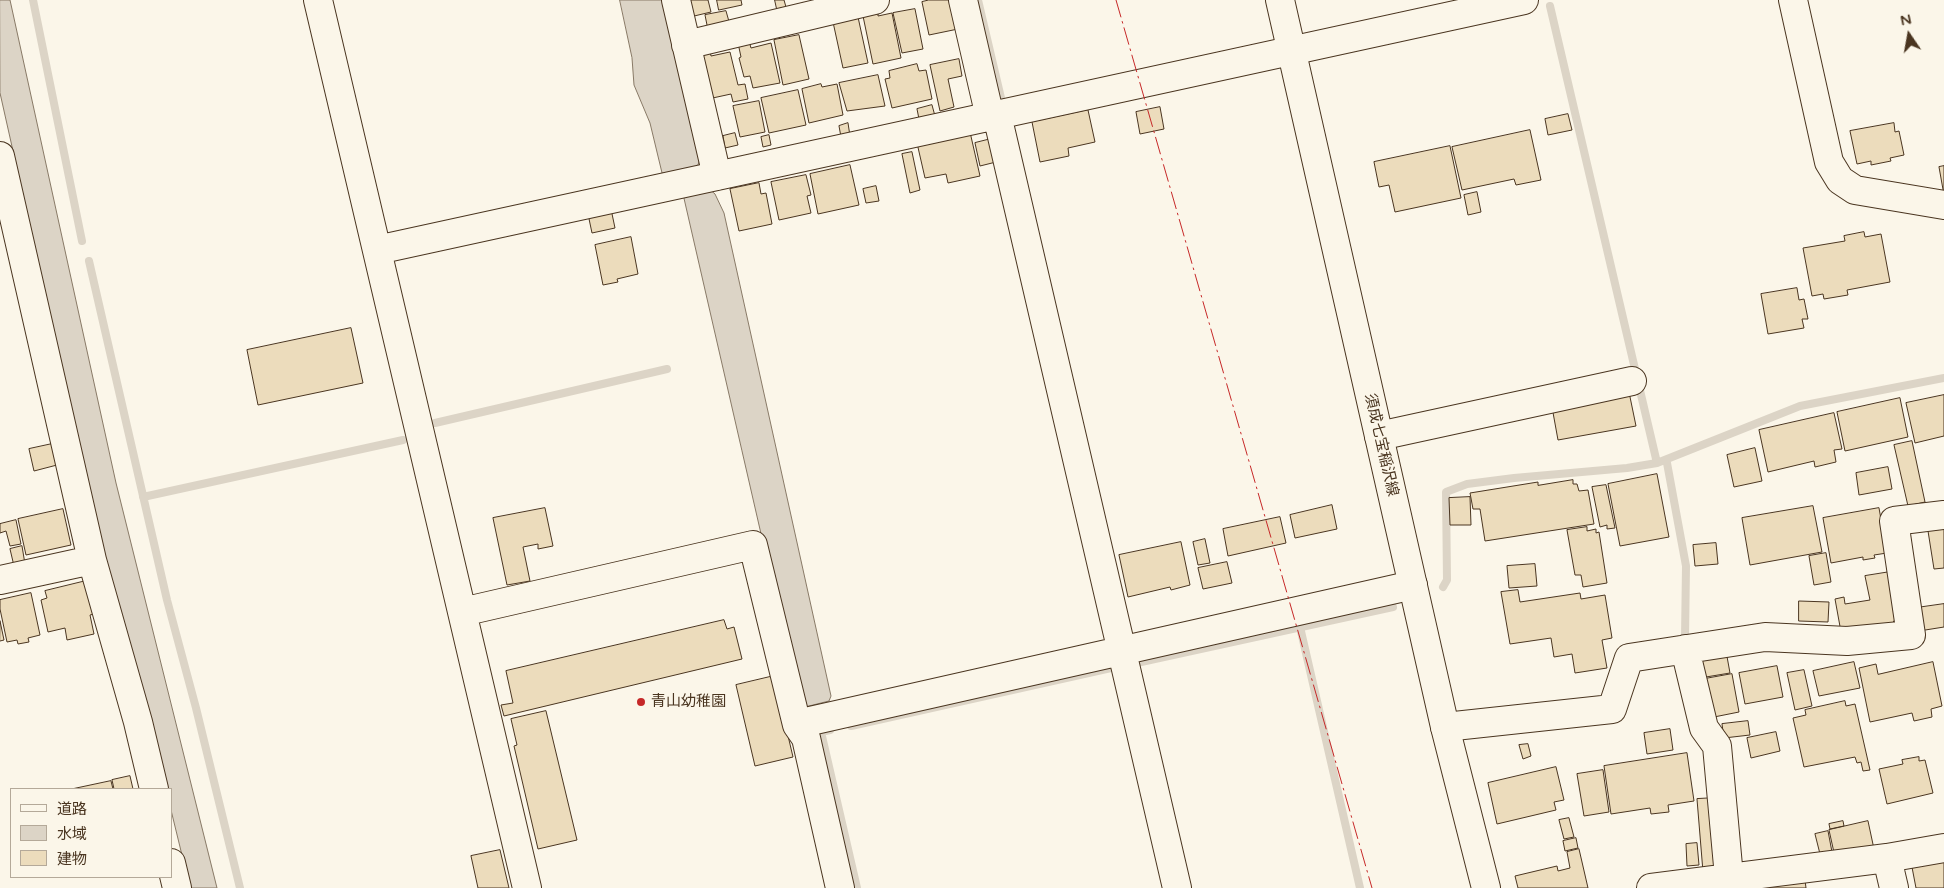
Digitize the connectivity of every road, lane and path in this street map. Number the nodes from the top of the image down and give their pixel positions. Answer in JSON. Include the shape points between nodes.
{"nodes":[{"id":1,"x":318,"y":0,"type":"edge"},
{"id":2,"x":676,"y":0,"type":"edge"},
{"id":3,"x":874,"y":0,"type":"edge"},
{"id":4,"x":963,"y":0,"type":"edge"},
{"id":5,"x":1280,"y":0,"type":"edge"},
{"id":6,"x":1524,"y":0,"type":"edge"},
{"id":7,"x":1793,"y":0,"type":"edge"},
{"id":8,"x":686,"y":45,"type":"junction"},
{"id":9,"x":1292,"y":51,"type":"junction"},
{"id":10,"x":994,"y":116,"type":"junction"},
{"id":11,"x":0,"y":156,"type":"edge"},
{"id":12,"x":717,"y":176,"type":"junction"},
{"id":13,"x":1944,"y":205,"type":"edge"},
{"id":14,"x":377,"y":250,"type":"junction"},
{"id":15,"x":1632,"y":381,"type":"dead end"},
{"id":16,"x":1379,"y":436,"type":"junction"},
{"id":17,"x":1944,"y":515,"type":"edge"},
{"id":18,"x":92,"y":560,"type":"junction"},
{"id":19,"x":0,"y":580,"type":"edge"},
{"id":20,"x":1412,"y":585,"type":"junction"},
{"id":21,"x":462,"y":612,"type":"junction"},
{"id":22,"x":1684,"y":649,"type":"junction"},
{"id":23,"x":1122,"y":650,"type":"junction"},
{"id":24,"x":797,"y":724,"type":"junction"},
{"id":25,"x":1445,"y":727,"type":"junction"},
{"id":26,"x":154,"y":788,"type":"edge"},
{"id":27,"x":1944,"y":848,"type":"edge"},
{"id":28,"x":1887,"y":858,"type":"junction"},
{"id":29,"x":172,"y":867,"type":"edge"},
{"id":30,"x":1730,"y":877,"type":"junction"},
{"id":31,"x":177,"y":888,"type":"edge"},
{"id":32,"x":527,"y":888,"type":"edge"},
{"id":33,"x":840,"y":888,"type":"edge"},
{"id":34,"x":1177,"y":888,"type":"edge"},
{"id":35,"x":1486,"y":888,"type":"edge"},
{"id":36,"x":1651,"y":888,"type":"edge"},
{"id":37,"x":1894,"y":888,"type":"edge"}],
"edges":[{"from":1,"to":14,"type":"street"},
{"from":2,"to":8,"type":"street"},
{"from":3,"to":8,"type":"street"},
{"from":4,"to":10,"type":"street"},
{"from":5,"to":9,"type":"street","name":"須成七宝稲沢線"},
{"from":6,"to":9,"type":"street"},
{"from":7,"to":13,"type":"street","via":[[1829,162],[1840,180],[1855,190]]},
{"from":8,"to":12,"type":"street"},
{"from":9,"to":10,"type":"street"},
{"from":9,"to":16,"type":"street","name":"須成七宝稲沢線"},
{"from":10,"to":12,"type":"street"},
{"from":10,"to":23,"type":"street"},
{"from":11,"to":18,"type":"street"},
{"from":12,"to":14,"type":"street"},
{"from":14,"to":21,"type":"street"},
{"from":15,"to":16,"type":"street"},
{"from":16,"to":20,"type":"street","name":"須成七宝稲沢線"},
{"from":17,"to":22,"type":"street","via":[[1894,521],[1911,635],[1847,641],[1765,637]]},
{"from":18,"to":19,"type":"street"},
{"from":18,"to":26,"type":"street"},
{"from":20,"to":23,"type":"street"},
{"from":20,"to":25,"type":"street","name":"須成七宝稲沢線"},
{"from":21,"to":24,"type":"street","via":[[753,545]]},
{"from":21,"to":32,"type":"street"},
{"from":22,"to":25,"type":"street","via":[[1629,658],[1612,709]]},
{"from":22,"to":30,"type":"street","via":[[1704,728],[1717,746]]},
{"from":23,"to":24,"type":"street"},
{"from":23,"to":34,"type":"street"},
{"from":24,"to":33,"type":"street","via":[[806,738]]},
{"from":25,"to":35,"type":"street","name":"須成七宝稲沢線"},
{"from":27,"to":28,"type":"street"},
{"from":28,"to":30,"type":"street"},
{"from":28,"to":37,"type":"street"},
{"from":29,"to":31,"type":"street"},
{"from":30,"to":36,"type":"street"}]}
